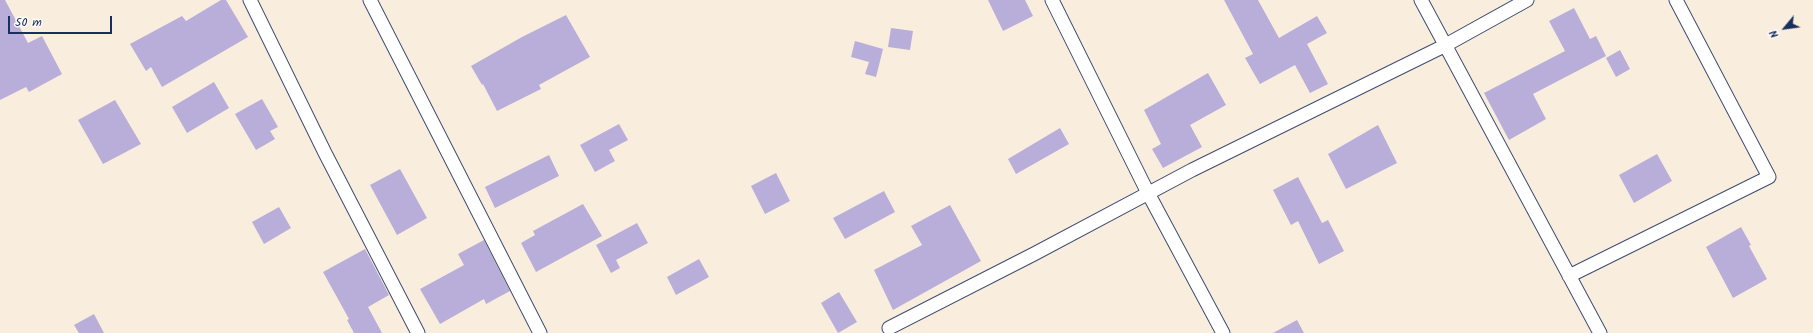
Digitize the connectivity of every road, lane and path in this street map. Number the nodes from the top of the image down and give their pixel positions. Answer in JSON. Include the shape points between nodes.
{"nodes":[{"id":1,"x":250,"y":0,"type":"edge"},
{"id":2,"x":370,"y":0,"type":"edge"},
{"id":3,"x":1052,"y":0,"type":"edge"},
{"id":4,"x":1421,"y":0,"type":"edge"},
{"id":5,"x":1527,"y":0,"type":"edge"},
{"id":6,"x":1676,"y":0,"type":"edge"},
{"id":7,"x":1444,"y":46,"type":"junction"},
{"id":8,"x":1148,"y":193,"type":"junction"},
{"id":9,"x":1570,"y":276,"type":"junction"},
{"id":10,"x":889,"y":328,"type":"dead end"},
{"id":11,"x":418,"y":333,"type":"edge"},
{"id":12,"x":540,"y":333,"type":"edge"},
{"id":13,"x":1223,"y":333,"type":"edge"},
{"id":14,"x":1600,"y":333,"type":"edge"}],
"edges":[{"from":1,"to":11,"type":"street"},
{"from":2,"to":12,"type":"street"},
{"from":3,"to":8,"type":"street"},
{"from":4,"to":7,"type":"street"},
{"from":5,"to":7,"type":"street"},
{"from":6,"to":9,"type":"street","via":[[1769,177]]},
{"from":7,"to":8,"type":"street"},
{"from":7,"to":9,"type":"street"},
{"from":8,"to":10,"type":"street"},
{"from":8,"to":13,"type":"street"},
{"from":9,"to":14,"type":"street"}]}
